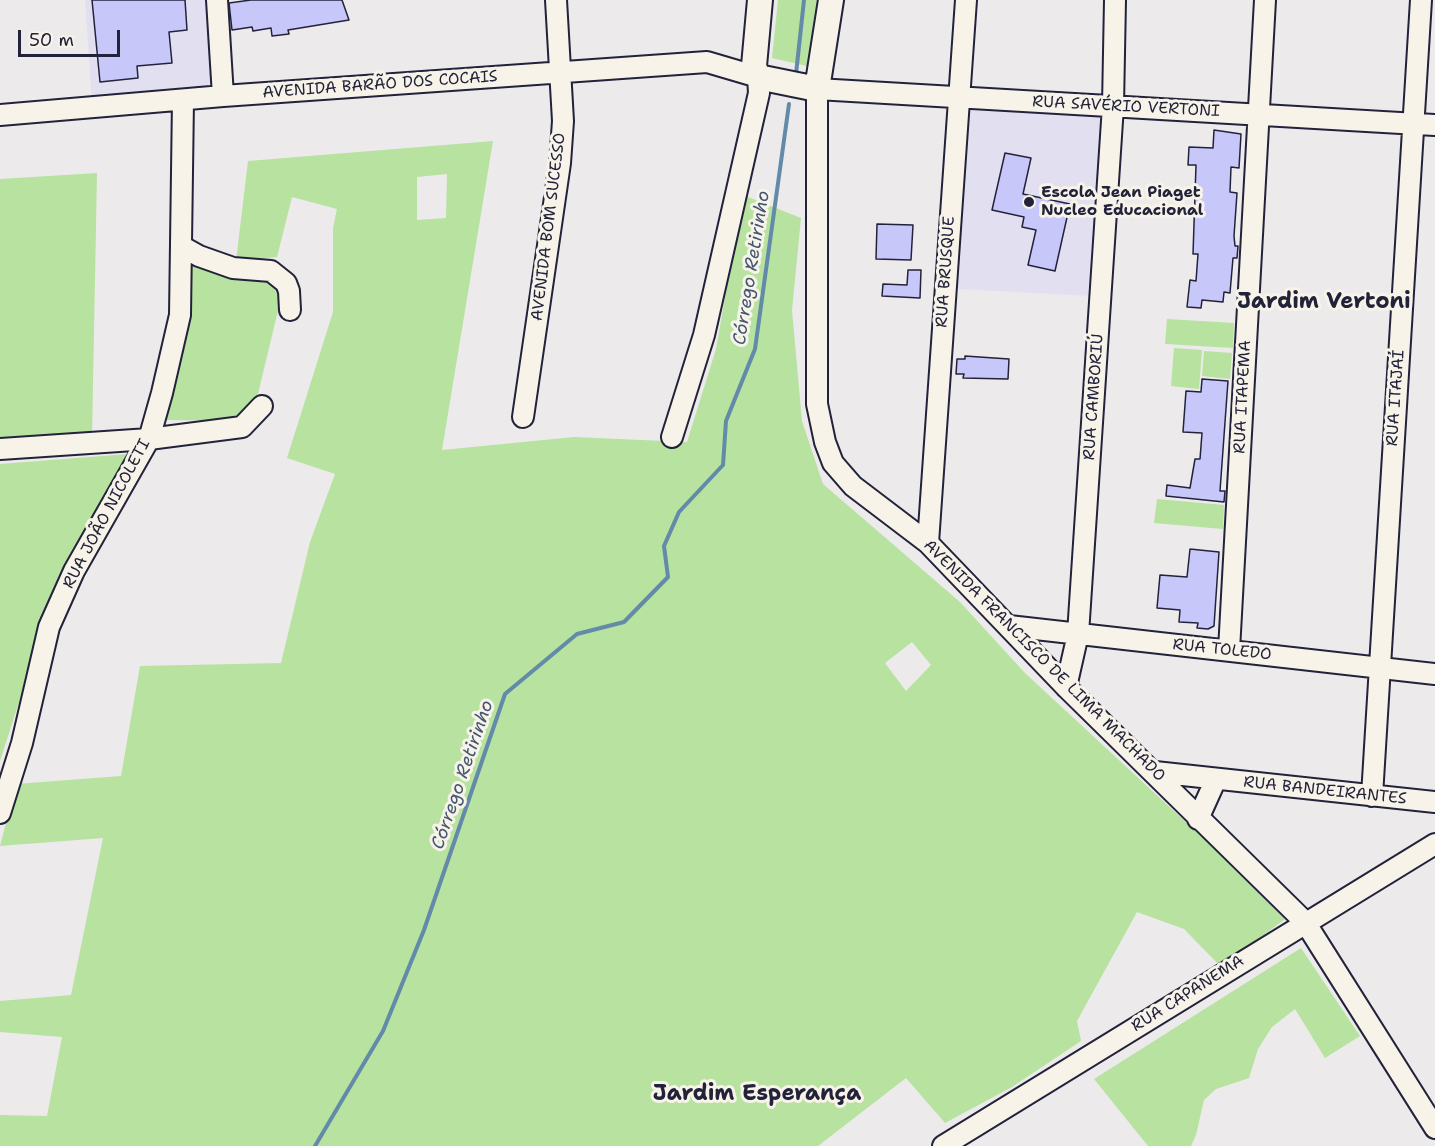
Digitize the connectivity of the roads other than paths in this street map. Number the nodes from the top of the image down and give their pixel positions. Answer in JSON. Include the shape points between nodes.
{"nodes":[{"id":1,"x":217,"y":0,"type":"edge"},
{"id":2,"x":556,"y":0,"type":"edge"},
{"id":3,"x":760,"y":0,"type":"edge"},
{"id":4,"x":831,"y":0,"type":"edge"},
{"id":5,"x":966,"y":0,"type":"edge"},
{"id":6,"x":1115,"y":0,"type":"edge"},
{"id":7,"x":1265,"y":0,"type":"edge"},
{"id":8,"x":1420,"y":0,"type":"edge"},
{"id":9,"x":560,"y":72,"type":"junction"},
{"id":10,"x":758,"y":77,"type":"junction"},
{"id":11,"x":817,"y":89,"type":"junction"},
{"id":12,"x":223,"y":96,"type":"junction"},
{"id":13,"x":957,"y":97,"type":"junction"},
{"id":14,"x":183,"y":100,"type":"junction"},
{"id":15,"x":1113,"y":106,"type":"junction"},
{"id":16,"x":0,"y":115,"type":"edge"},
{"id":17,"x":1259,"y":115,"type":"junction"},
{"id":18,"x":1413,"y":124,"type":"junction"},
{"id":19,"x":1435,"y":126,"type":"edge"},
{"id":20,"x":181,"y":246,"type":"junction"},
{"id":21,"x":290,"y":310,"type":"dead end"},
{"id":22,"x":262,"y":406,"type":"dead end"},
{"id":23,"x":523,"y":417,"type":"dead end"},
{"id":24,"x":672,"y":438,"type":"dead end"},
{"id":25,"x":149,"y":439,"type":"junction"},
{"id":26,"x":0,"y":449,"type":"edge"},
{"id":27,"x":928,"y":543,"type":"junction"},
{"id":28,"x":1010,"y":626,"type":"junction"},
{"id":29,"x":1078,"y":634,"type":"junction"},
{"id":30,"x":1229,"y":650,"type":"junction"},
{"id":31,"x":1378,"y":668,"type":"junction"},
{"id":32,"x":1435,"y":674,"type":"edge"},
{"id":33,"x":1066,"y":687,"type":"junction"},
{"id":34,"x":1155,"y":772,"type":"junction"},
{"id":35,"x":1216,"y":779,"type":"junction"},
{"id":36,"x":1372,"y":795,"type":"junction"},
{"id":37,"x":1435,"y":802,"type":"edge"},
{"id":38,"x":0,"y":813,"type":"edge"},
{"id":39,"x":1198,"y":819,"type":"junction"},
{"id":40,"x":1435,"y":844,"type":"edge"},
{"id":41,"x":1305,"y":922,"type":"junction"},
{"id":42,"x":1435,"y":1128,"type":"edge"},
{"id":43,"x":943,"y":1146,"type":"edge"}],
"edges":[{"from":1,"to":12,"type":"street"},
{"from":2,"to":9,"type":"street","name":"AVENIDA BOM SUCESSO"},
{"from":3,"to":10,"type":"main road","via":[[754,66]]},
{"from":4,"to":11,"type":"main road","name":"AVENIDA FRANCISCO DE LIMA MACHADO"},
{"from":5,"to":13,"type":"street","name":"RUA BRUSQUE"},
{"from":6,"to":15,"type":"street","name":"RUA CAMBORIÚ"},
{"from":7,"to":17,"type":"street","name":"RUA ITAPEMA"},
{"from":8,"to":18,"type":"street","name":"RUA ITAJAÍ"},
{"from":9,"to":10,"type":"street","name":"AVENIDA BARÃO DOS COCAIS","via":[[707,62]]},
{"from":9,"to":12,"type":"street","name":"AVENIDA BARÃO DOS COCAIS"},
{"from":9,"to":23,"type":"street","name":"AVENIDA BOM SUCESSO","via":[[560,162]]},
{"from":10,"to":11,"type":"main road"},
{"from":10,"to":24,"type":"street","via":[[759,93],[704,335]]},
{"from":11,"to":13,"type":"street","name":"RUA SAVÉRIO VERTONI"},
{"from":11,"to":27,"type":"street","name":"AVENIDA FRANCISCO DE LIMA MACHADO","via":[[817,404],[825,442],[833,463],[853,486]]},
{"from":12,"to":14,"type":"street","name":"AVENIDA BARÃO DOS COCAIS"},
{"from":13,"to":15,"type":"street","name":"RUA SAVÉRIO VERTONI"},
{"from":13,"to":27,"type":"street","name":"RUA BRUSQUE"},
{"from":14,"to":16,"type":"street","name":"AVENIDA BARÃO DOS COCAIS"},
{"from":14,"to":20,"type":"street","name":"RUA JOÃO NICOLETI"},
{"from":15,"to":17,"type":"street","name":"RUA SAVÉRIO VERTONI"},
{"from":15,"to":29,"type":"street","name":"RUA CAMBORIÚ"},
{"from":17,"to":18,"type":"street","name":"RUA SAVÉRIO VERTONI"},
{"from":17,"to":30,"type":"street","name":"RUA ITAPEMA"},
{"from":18,"to":19,"type":"street","name":"RUA SAVÉRIO VERTONI"},
{"from":18,"to":31,"type":"street","name":"RUA ITAJAÍ"},
{"from":20,"to":21,"type":"street","via":[[233,268],[287,274]]},
{"from":20,"to":25,"type":"street","name":"RUA JOÃO NICOLETI","via":[[180,315]]},
{"from":22,"to":25,"type":"street","via":[[242,427]]},
{"from":25,"to":26,"type":"street"},
{"from":25,"to":38,"type":"street","name":"RUA JOÃO NICOLETI","via":[[74,571],[49,627],[22,743]]},
{"from":27,"to":28,"type":"street","name":"AVENIDA FRANCISCO DE LIMA MACHADO"},
{"from":28,"to":29,"type":"street","name":"RUA TOLEDO"},
{"from":28,"to":33,"type":"street","name":"AVENIDA FRANCISCO DE LIMA MACHADO"},
{"from":29,"to":30,"type":"street","name":"RUA TOLEDO"},
{"from":29,"to":33,"type":"street","name":"RUA CAMBORIÚ"},
{"from":30,"to":31,"type":"street","name":"RUA TOLEDO"},
{"from":31,"to":32,"type":"street","name":"RUA TOLEDO"},
{"from":31,"to":36,"type":"street","name":"RUA ITAJAÍ"},
{"from":33,"to":34,"type":"street","name":"AVENIDA FRANCISCO DE LIMA MACHADO"},
{"from":34,"to":35,"type":"street","name":"RUA BANDEIRANTES"},
{"from":34,"to":39,"type":"street","name":"AVENIDA FRANCISCO DE LIMA MACHADO"},
{"from":35,"to":36,"type":"street","name":"RUA BANDEIRANTES"},
{"from":35,"to":39,"type":"street"},
{"from":36,"to":37,"type":"street","name":"RUA BANDEIRANTES"},
{"from":39,"to":41,"type":"street","name":"AVENIDA FRANCISCO DE LIMA MACHADO"},
{"from":40,"to":41,"type":"street","name":"RUA CAPANEMA"},
{"from":41,"to":42,"type":"street","name":"AVENIDA FRANCISCO DE LIMA MACHADO"},
{"from":41,"to":43,"type":"street","name":"RUA CAPANEMA"}]}
